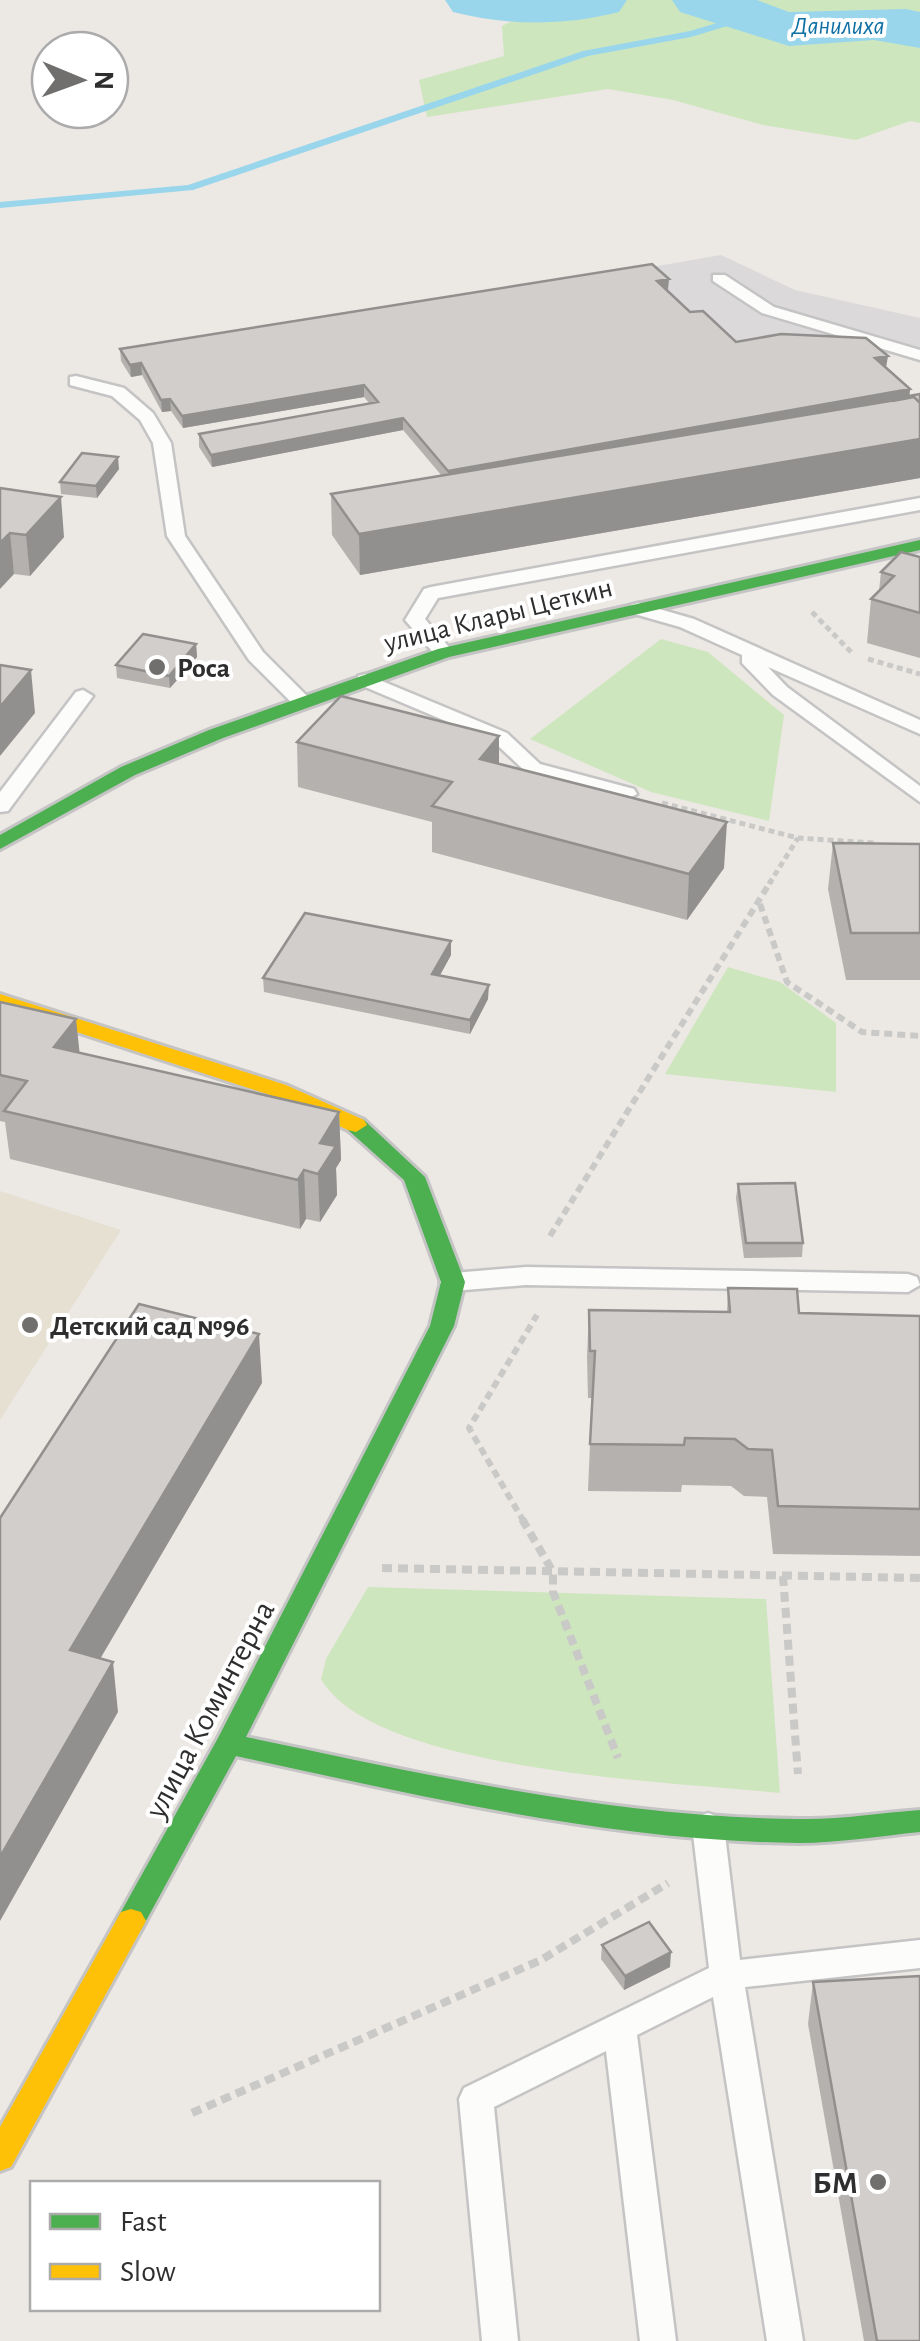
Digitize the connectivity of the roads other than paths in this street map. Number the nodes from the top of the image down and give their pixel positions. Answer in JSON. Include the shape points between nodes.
{"nodes":[{"id":1,"x":719,"y":278,"type":"dead end"},
{"id":2,"x":920,"y":356,"type":"edge"},
{"id":3,"x":76,"y":381,"type":"dead end"},
{"id":4,"x":920,"y":504,"type":"edge"},
{"id":5,"x":920,"y":545,"type":"edge"},
{"id":6,"x":638,"y":610,"type":"junction"},
{"id":7,"x":738,"y":648,"type":"junction"},
{"id":8,"x":444,"y":652,"type":"junction"},
{"id":9,"x":365,"y":680,"type":"junction"},
{"id":10,"x":82,"y":696,"type":"dead end"},
{"id":11,"x":302,"y":702,"type":"junction"},
{"id":12,"x":920,"y":728,"type":"edge"},
{"id":13,"x":626,"y":794,"type":"edge"},
{"id":14,"x":920,"y":796,"type":"edge"},
{"id":15,"x":0,"y":806,"type":"edge"},
{"id":16,"x":0,"y":843,"type":"edge"},
{"id":17,"x":0,"y":1000,"type":"edge"},
{"id":18,"x":453,"y":1282,"type":"junction"},
{"id":19,"x":908,"y":1283,"type":"dead end"},
{"id":20,"x":229,"y":1744,"type":"junction"},
{"id":21,"x":920,"y":1821,"type":"edge"},
{"id":22,"x":709,"y":1842,"type":"junction"},
{"id":23,"x":920,"y":1954,"type":"edge"},
{"id":24,"x":726,"y":1975,"type":"junction"},
{"id":25,"x":620,"y":2030,"type":"junction"},
{"id":26,"x":0,"y":2157,"type":"edge"},
{"id":27,"x":500,"y":2341,"type":"edge"},
{"id":28,"x":658,"y":2341,"type":"edge"},
{"id":29,"x":786,"y":2341,"type":"edge"}],
"edges":[{"from":1,"to":2,"type":"lane","via":[[768,310]]},
{"from":3,"to":11,"type":"lane","via":[[118,392],[147,417],[162,443],[176,536],[256,656]]},
{"from":4,"to":8,"type":"lane","via":[[432,593],[415,620]]},
{"from":5,"to":6,"type":"street","name":"улица Клары Цеткин"},
{"from":6,"to":7,"type":"lane","via":[[687,623]]},
{"from":6,"to":8,"type":"street","name":"улица Клары Цеткин"},
{"from":7,"to":12,"type":"lane"},
{"from":7,"to":14,"type":"lane","via":[[780,692]]},
{"from":8,"to":9,"type":"street","name":"улица Клары Цеткин"},
{"from":9,"to":11,"type":"street","name":"улица Клары Цеткин"},
{"from":9,"to":13,"type":"lane","via":[[500,737],[533,768]]},
{"from":10,"to":15,"type":"lane"},
{"from":11,"to":16,"type":"street","name":"улица Клары Цеткин","via":[[128,770]]},
{"from":17,"to":18,"type":"street","via":[[278,1090],[366,1130],[414,1176]]},
{"from":18,"to":19,"type":"lane","via":[[526,1276]]},
{"from":18,"to":20,"type":"street","name":"улица Коминтерна","via":[[442,1326]]},
{"from":20,"to":22,"type":"street"},
{"from":20,"to":26,"type":"street","name":"улица Коминтерна"},
{"from":21,"to":22,"type":"street"},
{"from":22,"to":24,"type":"lane"},
{"from":23,"to":24,"type":"lane"},
{"from":24,"to":25,"type":"lane"},
{"from":24,"to":29,"type":"lane"},
{"from":25,"to":27,"type":"lane","via":[[476,2099]]},
{"from":25,"to":28,"type":"lane"}]}
